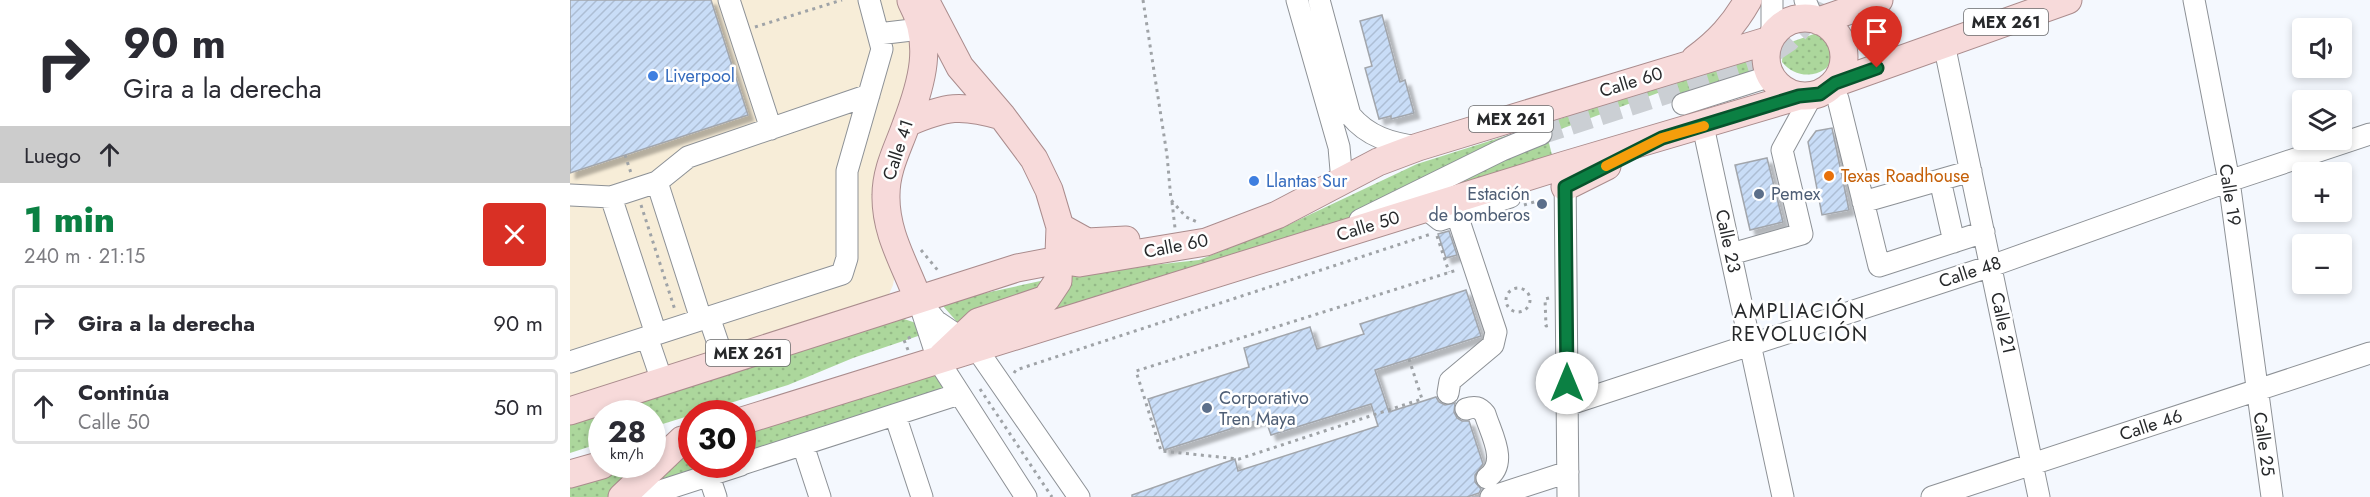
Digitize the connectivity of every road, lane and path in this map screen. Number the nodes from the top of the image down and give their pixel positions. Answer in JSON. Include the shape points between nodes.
{"nodes":[{"id":1,"x":729,"y":0,"type":"edge"},
{"id":2,"x":842,"y":0,"type":"edge"},
{"id":3,"x":869,"y":0,"type":"edge"},
{"id":4,"x":910,"y":0,"type":"edge"},
{"id":5,"x":926,"y":0,"type":"edge"},
{"id":6,"x":1143,"y":0,"type":"edge"},
{"id":7,"x":1297,"y":0,"type":"edge"},
{"id":8,"x":1318,"y":0,"type":"edge"},
{"id":9,"x":1748,"y":0,"type":"edge"},
{"id":10,"x":1772,"y":0,"type":"edge"},
{"id":11,"x":1879,"y":0,"type":"edge"},
{"id":12,"x":2068,"y":0,"type":"edge"},
{"id":13,"x":2194,"y":0,"type":"edge"},
{"id":14,"x":1813,"y":13,"type":"edge"},
{"id":15,"x":931,"y":28,"type":"junction"},
{"id":16,"x":749,"y":29,"type":"dead end"},
{"id":17,"x":878,"y":34,"type":"junction"},
{"id":18,"x":1771,"y":38,"type":"junction"},
{"id":19,"x":1944,"y":44,"type":"junction"},
{"id":20,"x":1686,"y":66,"type":"junction"},
{"id":21,"x":1771,"y":76,"type":"junction"},
{"id":22,"x":1818,"y":91,"type":"junction"},
{"id":23,"x":869,"y":95,"type":"junction"},
{"id":24,"x":1683,"y":104,"type":"dead end"},
{"id":25,"x":1002,"y":116,"type":"junction"},
{"id":26,"x":907,"y":123,"type":"junction"},
{"id":27,"x":1703,"y":126,"type":"junction"},
{"id":28,"x":771,"y":129,"type":"junction"},
{"id":29,"x":1542,"y":134,"type":"tunnel mouth"},
{"id":30,"x":2370,"y":134,"type":"edge"},
{"id":31,"x":1418,"y":147,"type":"junction"},
{"id":32,"x":1971,"y":171,"type":"junction"},
{"id":33,"x":1565,"y":176,"type":"junction"},
{"id":34,"x":1940,"y":180,"type":"junction"},
{"id":35,"x":2229,"y":181,"type":"junction"},
{"id":36,"x":657,"y":182,"type":"junction"},
{"id":37,"x":1342,"y":182,"type":"junction"},
{"id":38,"x":570,"y":195,"type":"edge"},
{"id":39,"x":611,"y":197,"type":"junction"},
{"id":40,"x":1308,"y":199,"type":"junction"},
{"id":41,"x":1171,"y":200,"type":"junction"},
{"id":42,"x":639,"y":201,"type":"dead end"},
{"id":43,"x":1863,"y":202,"type":"junction"},
{"id":44,"x":1523,"y":205,"type":"dead end"},
{"id":45,"x":1454,"y":207,"type":"junction"},
{"id":46,"x":1547,"y":212,"type":"dead end"},
{"id":47,"x":1060,"y":227,"type":"junction"},
{"id":48,"x":1209,"y":229,"type":"junction"},
{"id":49,"x":1984,"y":232,"type":"junction"},
{"id":50,"x":1176,"y":234,"type":"junction"},
{"id":51,"x":1331,"y":237,"type":"junction"},
{"id":52,"x":1954,"y":242,"type":"junction"},
{"id":53,"x":906,"y":244,"type":"junction"},
{"id":54,"x":1731,"y":254,"type":"junction"},
{"id":55,"x":1059,"y":260,"type":"junction"},
{"id":56,"x":1991,"y":266,"type":"junction"},
{"id":57,"x":1462,"y":268,"type":"dead end"},
{"id":58,"x":1449,"y":272,"type":"junction"},
{"id":59,"x":943,"y":276,"type":"dead end"},
{"id":60,"x":1550,"y":287,"type":"dead end"},
{"id":61,"x":918,"y":299,"type":"junction"},
{"id":62,"x":877,"y":312,"type":"junction"},
{"id":63,"x":1520,"y":312,"type":"joint"},
{"id":64,"x":705,"y":318,"type":"junction"},
{"id":65,"x":1551,"y":325,"type":"dead end"},
{"id":66,"x":680,"y":326,"type":"junction"},
{"id":67,"x":652,"y":335,"type":"junction"},
{"id":68,"x":968,"y":344,"type":"junction"},
{"id":69,"x":1750,"y":344,"type":"junction"},
{"id":70,"x":2370,"y":352,"type":"edge"},
{"id":71,"x":1409,"y":359,"type":"dead end"},
{"id":72,"x":938,"y":360,"type":"junction"},
{"id":73,"x":724,"y":361,"type":"junction"},
{"id":74,"x":570,"y":362,"type":"edge"},
{"id":75,"x":1013,"y":375,"type":"dead end"},
{"id":76,"x":662,"y":381,"type":"junction"},
{"id":77,"x":979,"y":387,"type":"dead end"},
{"id":78,"x":2256,"y":391,"type":"junction"},
{"id":79,"x":1448,"y":393,"type":"dead end"},
{"id":80,"x":959,"y":394,"type":"junction"},
{"id":81,"x":620,"y":395,"type":"junction"},
{"id":82,"x":570,"y":398,"type":"edge"},
{"id":83,"x":1567,"y":405,"type":"junction"},
{"id":84,"x":1466,"y":409,"type":"dead end"},
{"id":85,"x":570,"y":411,"type":"edge"},
{"id":86,"x":896,"y":415,"type":"junction"},
{"id":87,"x":756,"y":417,"type":"edge"},
{"id":88,"x":803,"y":445,"type":"junction"},
{"id":89,"x":678,"y":446,"type":"edge"},
{"id":90,"x":756,"y":460,"type":"edge"},
{"id":91,"x":2032,"y":463,"type":"junction"},
{"id":92,"x":588,"y":469,"type":"edge"},
{"id":93,"x":1568,"y":472,"type":"junction"},
{"id":94,"x":570,"y":474,"type":"edge"},
{"id":95,"x":702,"y":478,"type":"edge"},
{"id":96,"x":709,"y":478,"type":"edge"},
{"id":97,"x":1489,"y":487,"type":"edge"},
{"id":98,"x":622,"y":497,"type":"edge"},
{"id":99,"x":642,"y":497,"type":"edge"},
{"id":100,"x":716,"y":497,"type":"edge"},
{"id":101,"x":820,"y":497,"type":"edge"},
{"id":102,"x":922,"y":497,"type":"edge"},
{"id":103,"x":1026,"y":497,"type":"edge"},
{"id":104,"x":1052,"y":497,"type":"edge"},
{"id":105,"x":1079,"y":497,"type":"edge"},
{"id":106,"x":1568,"y":497,"type":"edge"},
{"id":107,"x":1782,"y":497,"type":"edge"},
{"id":108,"x":1932,"y":497,"type":"edge"},
{"id":109,"x":2039,"y":497,"type":"edge"},
{"id":110,"x":2272,"y":497,"type":"edge"}],
"edges":[{"from":1,"to":28,"type":"street"},
{"from":2,"to":16,"type":"path"},
{"from":3,"to":17,"type":"street"},
{"from":4,"to":15,"type":"main road","name":"Calle 41"},
{"from":5,"to":15,"type":"main road","name":"Calle 41"},
{"from":6,"to":41,"type":"path"},
{"from":7,"to":37,"type":"street","via":[[1339,147]]},
{"from":8,"to":31,"type":"street","via":[[1350,115],[1360,128],[1376,137]]},
{"from":9,"to":20,"type":"main road","via":[[1737,21]]},
{"from":10,"to":18,"type":"street"},
{"from":11,"to":14,"type":"main road"},
{"from":12,"to":19,"type":"main road","name":"Calle 50","number":"MEX 261"},
{"from":13,"to":35,"type":"street","name":"Calle 19"},
{"from":14,"to":18,"type":"main road","via":[[1790,21]]},
{"from":14,"to":22,"type":"main road","via":[[1835,31],[1843,48],[1844,66]]},
{"from":15,"to":17,"type":"street"},
{"from":15,"to":25,"type":"main road","name":"Calle 41"},
{"from":15,"to":26,"type":"main road","name":"Calle 41"},
{"from":17,"to":23,"type":"street","via":[[882,49]]},
{"from":18,"to":20,"type":"main road","name":"Calle 60","number":"MEX 261"},
{"from":18,"to":21,"type":"main road","via":[[1766,61]]},
{"from":19,"to":22,"type":"main road","name":"Calle 50","number":"MEX 261"},
{"from":19,"to":32,"type":"street","name":"Calle 21"},
{"from":20,"to":31,"type":"main road","name":"Calle 60","number":"MEX 261"},
{"from":21,"to":22,"type":"main road","via":[[1780,88]]},
{"from":21,"to":24,"type":"street"},
{"from":22,"to":27,"type":"main road","name":"Calle 50","number":"MEX 261"},
{"from":22,"to":43,"type":"street","via":[[1839,99]]},
{"from":22,"to":54,"type":"street","via":[[1782,150],[1802,234]]},
{"from":23,"to":28,"type":"street"},
{"from":23,"to":64,"type":"street","via":[[848,171],[847,258],[842,274]]},
{"from":25,"to":26,"type":"main road","via":[[963,107],[934,111]]},
{"from":25,"to":47,"type":"main road","name":"Calle 41","via":[[1034,159]]},
{"from":26,"to":53,"type":"main road","name":"Calle 41","via":[[887,178],[887,222]]},
{"from":27,"to":33,"type":"main road","name":"Calle 50","number":"MEX 261"},
{"from":27,"to":54,"type":"street","name":"Calle 23"},
{"from":28,"to":36,"type":"street","via":[[688,157]]},
{"from":29,"to":51,"type":"street","via":[[1377,210]]},
{"from":30,"to":35,"type":"street","name":"Calle 48"},
{"from":31,"to":37,"type":"main road","name":"Calle 60","number":"MEX 261","via":[[1378,162]]},
{"from":32,"to":34,"type":"street"},
{"from":32,"to":49,"type":"street","name":"Calle 21"},
{"from":33,"to":45,"type":"main road","name":"Calle 50","number":"MEX 261","via":[[1511,182]]},
{"from":33,"to":83,"type":"street"},
{"from":34,"to":43,"type":"street"},
{"from":34,"to":52,"type":"street"},
{"from":35,"to":56,"type":"street","name":"Calle 48"},
{"from":35,"to":78,"type":"street","name":"Calle 19"},
{"from":36,"to":39,"type":"street"},
{"from":36,"to":64,"type":"street"},
{"from":37,"to":40,"type":"main road","name":"Calle 60","number":"MEX 261"},
{"from":38,"to":39,"type":"street"},
{"from":39,"to":67,"type":"street"},
{"from":40,"to":48,"type":"main road"},
{"from":40,"to":55,"type":"main road","name":"Calle 60","number":"MEX 261","via":[[1206,242],[1079,263]]},
{"from":41,"to":48,"type":"path","via":[[1186,217]]},
{"from":41,"to":50,"type":"path"},
{"from":42,"to":66,"type":"path"},
{"from":43,"to":52,"type":"street","via":[[1879,266]]},
{"from":44,"to":46,"type":"path","via":[[1544,199]]},
{"from":45,"to":51,"type":"main road","name":"Calle 50","number":"MEX 261","via":[[1425,208]]},
{"from":45,"to":79,"type":"street","via":[[1496,332],[1493,345],[1450,381]]},
{"from":47,"to":50,"type":"main road","via":[[1096,243]]},
{"from":47,"to":55,"type":"main road","name":"Calle 41"},
{"from":48,"to":50,"type":"main road"},
{"from":49,"to":52,"type":"street"},
{"from":49,"to":56,"type":"street","name":"Calle 21"},
{"from":51,"to":68,"type":"main road","name":"Calle 50","number":"MEX 261"},
{"from":53,"to":59,"type":"path"},
{"from":53,"to":61,"type":"main road","name":"Calle 41"},
{"from":53,"to":62,"type":"main road","via":[[893,285]]},
{"from":54,"to":69,"type":"street","name":"Calle 23"},
{"from":55,"to":61,"type":"main road","name":"Calle 60","number":"MEX 261","via":[[1017,268]]},
{"from":55,"to":68,"type":"main road","name":"Calle 41","via":[[1058,281],[1046,299],[978,322]]},
{"from":56,"to":69,"type":"street","name":"Calle 48"},
{"from":56,"to":91,"type":"street","name":"Calle 21"},
{"from":57,"to":58,"type":"path"},
{"from":58,"to":71,"type":"path","via":[[1136,372],[1161,451],[1239,459],[1422,399]]},
{"from":58,"to":75,"type":"path","via":[[1437,237],[1430,234],[1016,370]]},
{"from":60,"to":65,"type":"path","via":[[1551,298],[1545,299],[1546,326]]},
{"from":61,"to":62,"type":"main road","name":"Calle 60","number":"MEX 261"},
{"from":61,"to":68,"type":"street","via":[[936,321]]},
{"from":61,"to":72,"type":"street"},
{"from":62,"to":73,"type":"main road","name":"Calle 60","number":"MEX 261"},
{"from":63,"to":63,"type":"path","via":[[1509,308],[1507,301],[1508,293],[1518,288],[1530,298],[1529,306]]},
{"from":64,"to":66,"type":"street"},
{"from":64,"to":73,"type":"street"},
{"from":66,"to":67,"type":"street"},
{"from":67,"to":74,"type":"street"},
{"from":67,"to":76,"type":"street"},
{"from":68,"to":72,"type":"main road","name":"Calle 41"},
{"from":68,"to":105,"type":"street"},
{"from":69,"to":83,"type":"street","name":"Calle 48"},
{"from":69,"to":107,"type":"street","name":"Calle 23"},
{"from":70,"to":78,"type":"street","name":"Calle 46"},
{"from":72,"to":80,"type":"street"},
{"from":72,"to":87,"type":"main road"},
{"from":73,"to":76,"type":"main road","name":"Calle 60","number":"MEX 261"},
{"from":76,"to":81,"type":"main road","name":"Calle 60","number":"MEX 261"},
{"from":77,"to":104,"type":"path"},
{"from":78,"to":91,"type":"street","name":"Calle 46"},
{"from":78,"to":110,"type":"street","name":"Calle 25"},
{"from":80,"to":86,"type":"street"},
{"from":80,"to":103,"type":"street"},
{"from":81,"to":82,"type":"street","via":[[596,390]]},
{"from":81,"to":85,"type":"main road","name":"Calle 60","number":"MEX 261"},
{"from":83,"to":93,"type":"street"},
{"from":84,"to":97,"type":"street","via":[[1474,406],[1485,414],[1499,459]]},
{"from":86,"to":88,"type":"street"},
{"from":86,"to":102,"type":"street"},
{"from":88,"to":90,"type":"street"},
{"from":88,"to":101,"type":"street"},
{"from":89,"to":98,"type":"main road"},
{"from":91,"to":108,"type":"street","name":"Calle 46"},
{"from":91,"to":109,"type":"street","name":"Calle 21"},
{"from":92,"to":94,"type":"main road"},
{"from":93,"to":97,"type":"street"},
{"from":93,"to":106,"type":"street"},
{"from":95,"to":99,"type":"street"},
{"from":96,"to":100,"type":"street"}]}
